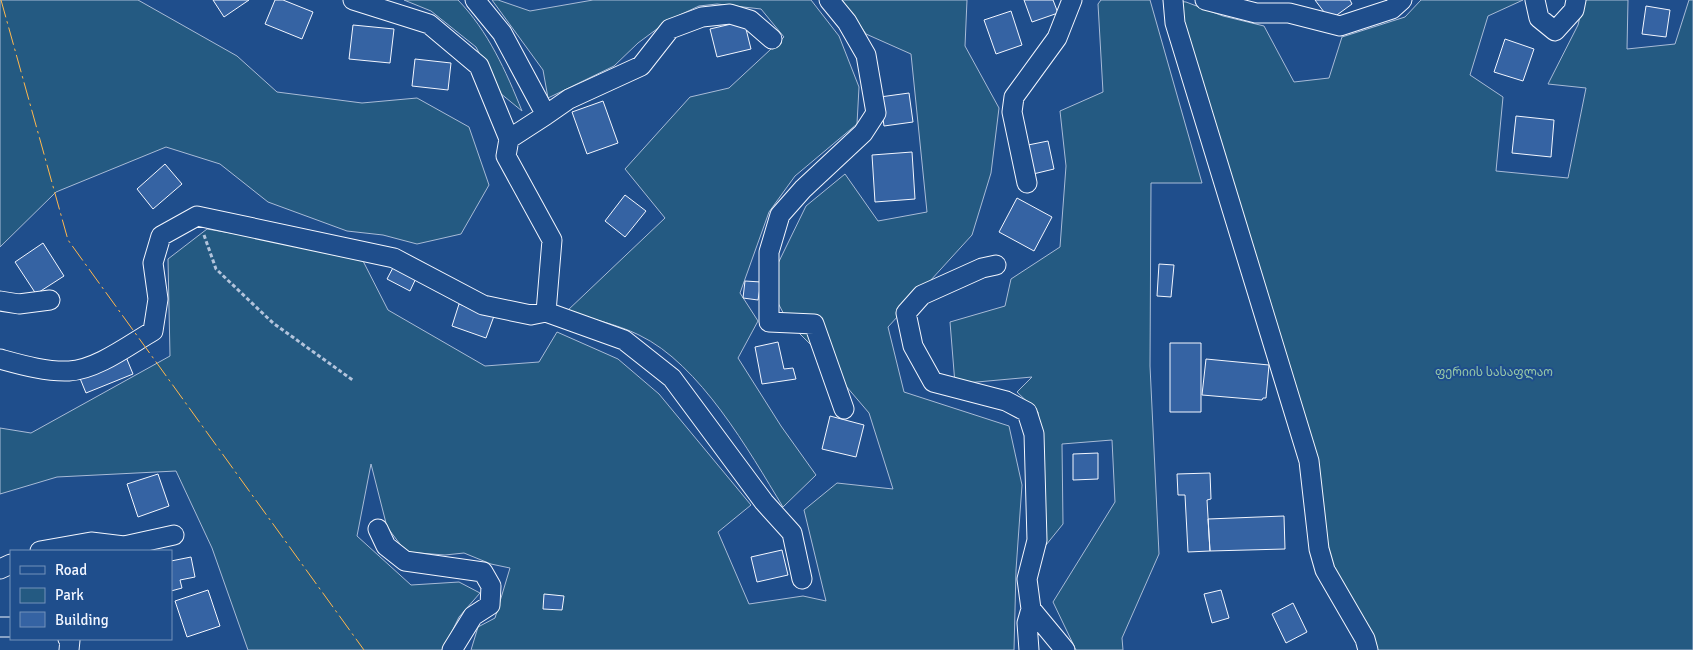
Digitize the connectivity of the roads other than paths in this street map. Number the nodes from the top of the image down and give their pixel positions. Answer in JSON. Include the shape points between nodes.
{"nodes":[{"id":1,"x":353,"y":0,"type":"edge"},
{"id":2,"x":474,"y":0,"type":"edge"},
{"id":3,"x":829,"y":0,"type":"edge"},
{"id":4,"x":1072,"y":0,"type":"edge"},
{"id":5,"x":1172,"y":0,"type":"edge"},
{"id":6,"x":1205,"y":0,"type":"edge"},
{"id":7,"x":1402,"y":0,"type":"edge"},
{"id":8,"x":1535,"y":0,"type":"edge"},
{"id":9,"x":1576,"y":0,"type":"edge"},
{"id":10,"x":1260,"y":6,"type":"edge"},
{"id":11,"x":772,"y":39,"type":"dead end"},
{"id":12,"x":546,"y":116,"type":"junction"},
{"id":13,"x":509,"y":139,"type":"junction"},
{"id":14,"x":1027,"y":183,"type":"dead end"},
{"id":15,"x":996,"y":265,"type":"dead end"},
{"id":16,"x":50,"y":300,"type":"dead end"},
{"id":17,"x":0,"y":301,"type":"edge"},
{"id":18,"x":546,"y":312,"type":"junction"},
{"id":19,"x":0,"y":359,"type":"edge"},
{"id":20,"x":844,"y":409,"type":"dead end"},
{"id":21,"x":378,"y":529,"type":"dead end"},
{"id":22,"x":174,"y":535,"type":"dead end"},
{"id":23,"x":46,"y":550,"type":"edge"},
{"id":24,"x":802,"y":579,"type":"dead end"},
{"id":25,"x":1032,"y":609,"type":"junction"},
{"id":26,"x":452,"y":650,"type":"edge"},
{"id":27,"x":1029,"y":650,"type":"edge"},
{"id":28,"x":1065,"y":650,"type":"edge"},
{"id":29,"x":1368,"y":650,"type":"edge"}],
"edges":[{"from":1,"to":13,"type":"street","via":[[429,24],[479,66]]},
{"from":2,"to":12,"type":"street","via":[[502,34]]},
{"from":3,"to":20,"type":"street","via":[[847,22],[866,55],[876,113],[863,133],[780,215],[769,252],[769,322],[814,324]]},
{"from":4,"to":14,"type":"street","via":[[1057,38],[1014,97],[1012,112]]},
{"from":5,"to":29,"type":"street","via":[[1175,23],[1309,461],[1319,548],[1325,570],[1366,639]]},
{"from":6,"to":10,"type":"street"},
{"from":7,"to":10,"type":"street","via":[[1392,9],[1340,26]]},
{"from":8,"to":9,"type":"street","via":[[1539,18],[1555,31],[1574,10]]},
{"from":11,"to":12,"type":"street","via":[[750,20],[730,14],[702,17],[670,29],[641,66],[568,99]]},
{"from":12,"to":13,"type":"street"},
{"from":13,"to":18,"type":"street","via":[[506,156],[552,240]]},
{"from":15,"to":25,"type":"street","via":[[922,295],[906,313],[913,346],[933,382],[1006,401],[1027,412],[1034,434],[1037,540],[1027,579]]},
{"from":16,"to":17,"type":"street","via":[[19,304]]},
{"from":18,"to":19,"type":"street","via":[[531,315],[483,305],[394,258],[197,216],[161,236],[153,263],[158,299],[152,331],[104,360],[70,371],[31,367]]},
{"from":18,"to":24,"type":"street","via":[[624,340],[672,378],[764,502],[792,533]]},
{"from":21,"to":26,"type":"street","via":[[386,546],[405,561],[484,572],[490,586],[490,605],[473,616]]},
{"from":22,"to":23,"type":"street","via":[[124,546],[91,542]]},
{"from":25,"to":27,"type":"street","via":[[1027,623]]},
{"from":25,"to":28,"type":"street"}]}
